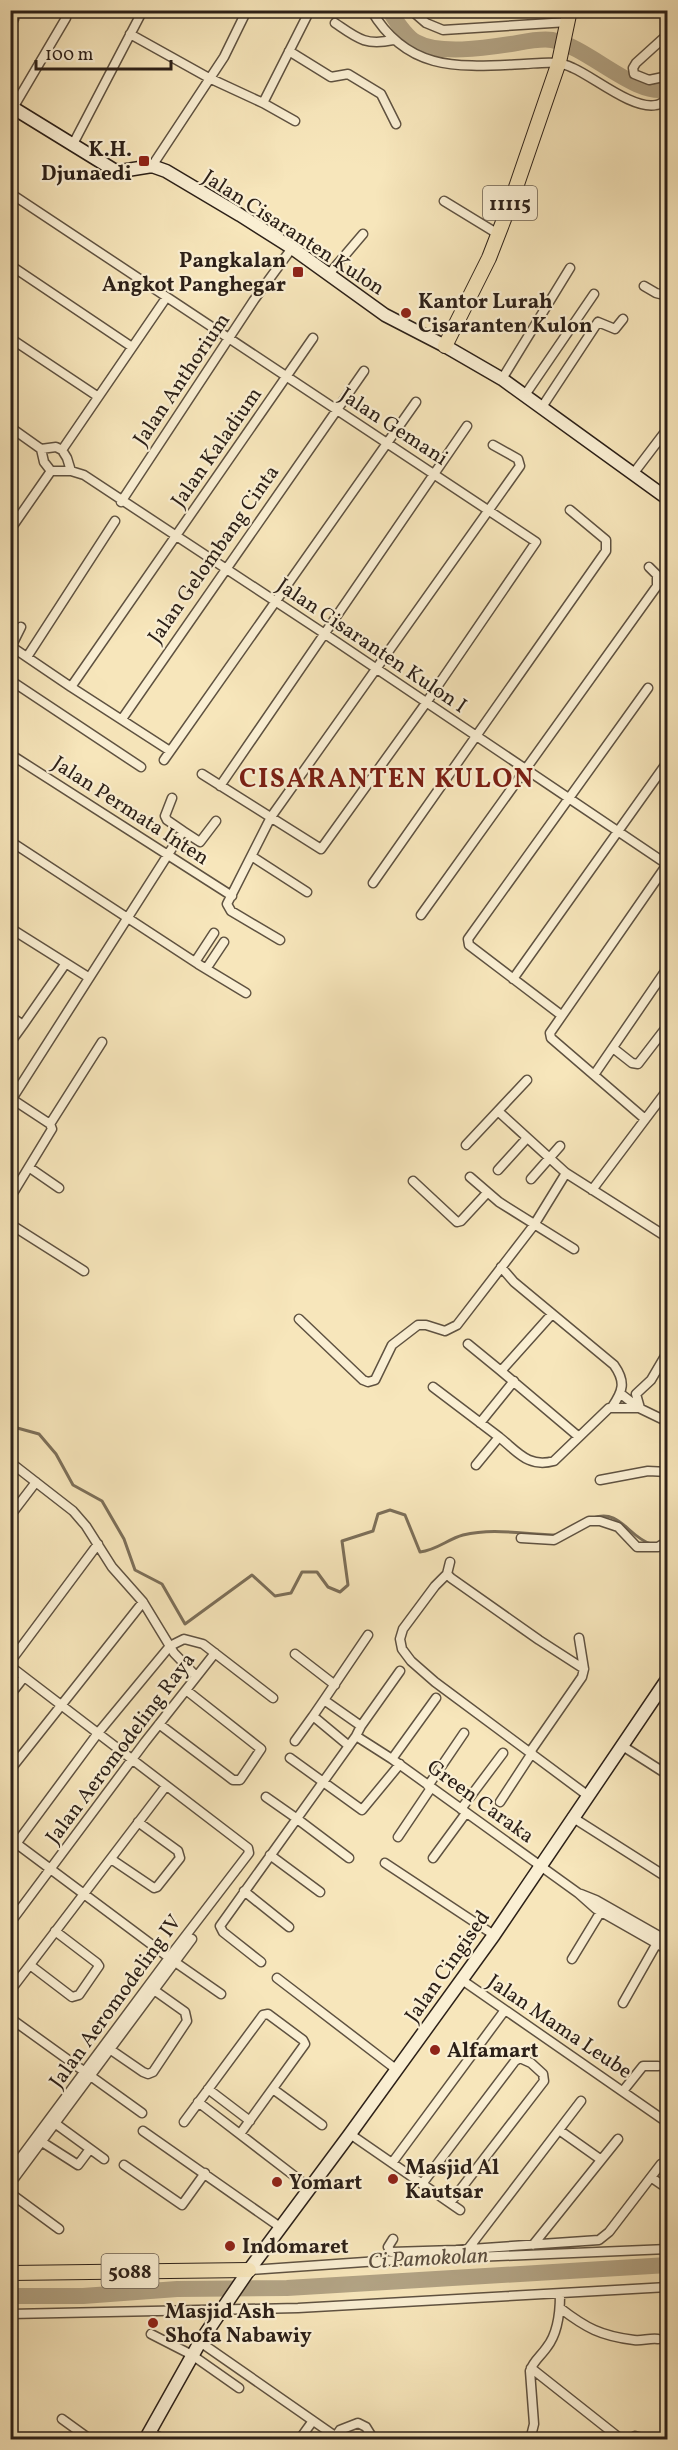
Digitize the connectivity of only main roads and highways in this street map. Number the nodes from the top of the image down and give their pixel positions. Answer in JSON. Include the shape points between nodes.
{"nodes":[{"id":1,"x":568,"y":20,"type":"edge"},
{"id":2,"x":12,"y":107,"type":"edge"},
{"id":3,"x":445,"y":346,"type":"junction"},
{"id":4,"x":668,"y":499,"type":"edge"},
{"id":5,"x":667,"y":1679,"type":"edge"},
{"id":6,"x":247,"y":2272,"type":"junction"},
{"id":7,"x":10,"y":2273,"type":"edge"},
{"id":8,"x":147,"y":2435,"type":"edge"}],
"edges":[{"from":1,"to":3,"type":"main road","number":"11115","via":[[559,57],[489,258]]},
{"from":2,"to":3,"type":"main road","name":"Jalan Cisaranten Kulon","via":[[114,170],[152,166],[175,177],[292,248],[385,315]]},
{"from":3,"to":4,"type":"main road","name":"Jalan Cisaranten Kulon","via":[[525,395]]},
{"from":5,"to":6,"type":"main road","name":"Jalan Cingised","via":[[353,2137]]},
{"from":6,"to":7,"type":"main road","number":"5088"},
{"from":6,"to":8,"type":"main road","name":"Jalan Cingised","via":[[192,2355]]}]}
